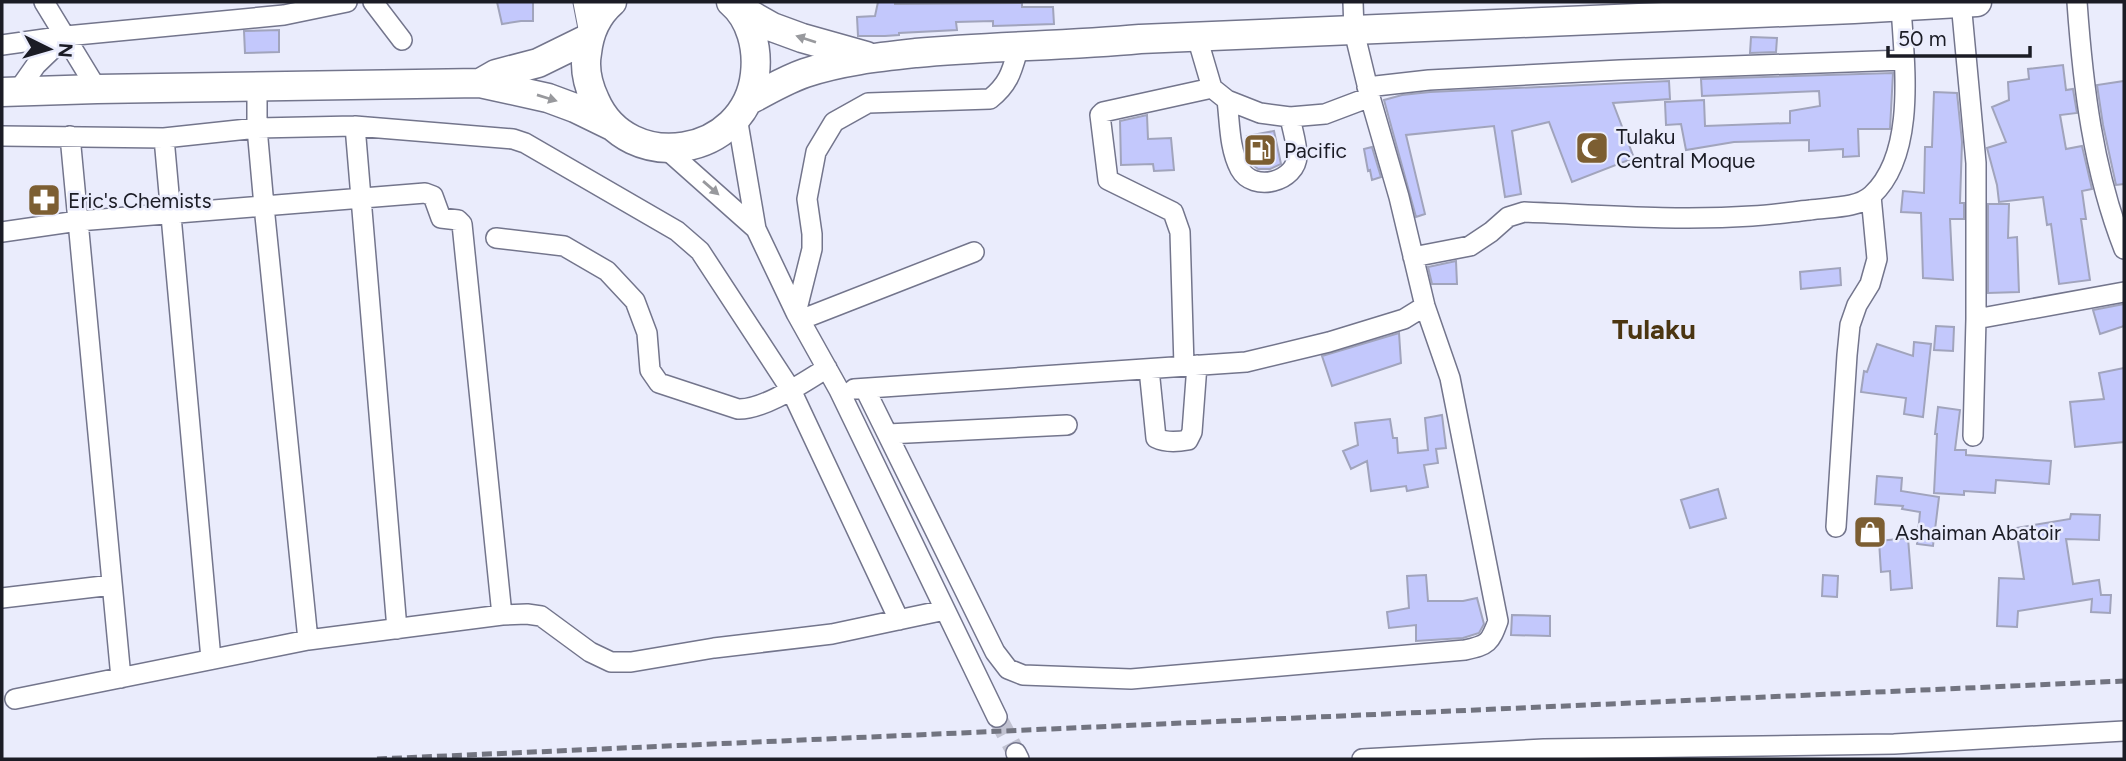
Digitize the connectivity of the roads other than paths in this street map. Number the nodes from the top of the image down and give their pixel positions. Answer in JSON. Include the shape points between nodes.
{"nodes":[{"id":1,"x":44,"y":2,"type":"edge"},
{"id":2,"x":347,"y":2,"type":"edge"},
{"id":3,"x":373,"y":2,"type":"edge"},
{"id":4,"x":585,"y":2,"type":"edge"},
{"id":5,"x":612,"y":2,"type":"edge"},
{"id":6,"x":1353,"y":2,"type":"edge"},
{"id":7,"x":1961,"y":2,"type":"edge"},
{"id":8,"x":1977,"y":2,"type":"edge"},
{"id":9,"x":2077,"y":2,"type":"edge"},
{"id":10,"x":734,"y":4,"type":"edge"},
{"id":11,"x":317,"y":5,"type":"edge"},
{"id":12,"x":1901,"y":6,"type":"junction"},
{"id":13,"x":1354,"y":31,"type":"junction"},
{"id":14,"x":590,"y":35,"type":"junction"},
{"id":15,"x":66,"y":36,"type":"junction"},
{"id":16,"x":1197,"y":37,"type":"junction"},
{"id":17,"x":402,"y":40,"type":"dead end"},
{"id":18,"x":2,"y":45,"type":"edge"},
{"id":19,"x":1019,"y":46,"type":"junction"},
{"id":20,"x":872,"y":58,"type":"junction"},
{"id":21,"x":1904,"y":60,"type":"junction"},
{"id":22,"x":480,"y":83,"type":"junction"},
{"id":23,"x":257,"y":86,"type":"junction"},
{"id":24,"x":97,"y":89,"type":"junction"},
{"id":25,"x":10,"y":92,"type":"edge"},
{"id":26,"x":1368,"y":92,"type":"junction"},
{"id":27,"x":1220,"y":94,"type":"junction"},
{"id":28,"x":743,"y":109,"type":"junction"},
{"id":29,"x":1290,"y":117,"type":"junction"},
{"id":30,"x":355,"y":127,"type":"junction"},
{"id":31,"x":614,"y":127,"type":"junction"},
{"id":32,"x":257,"y":128,"type":"junction"},
{"id":33,"x":2,"y":136,"type":"edge"},
{"id":34,"x":70,"y":136,"type":"junction"},
{"id":35,"x":164,"y":138,"type":"junction"},
{"id":36,"x":666,"y":149,"type":"junction"},
{"id":37,"x":1871,"y":196,"type":"junction"},
{"id":38,"x":359,"y":197,"type":"junction"},
{"id":39,"x":264,"y":206,"type":"junction"},
{"id":40,"x":171,"y":213,"type":"junction"},
{"id":41,"x":78,"y":221,"type":"junction"},
{"id":42,"x":756,"y":229,"type":"junction"},
{"id":43,"x":2,"y":232,"type":"edge"},
{"id":44,"x":496,"y":238,"type":"dead end"},
{"id":45,"x":2124,"y":249,"type":"edge"},
{"id":46,"x":974,"y":252,"type":"dead end"},
{"id":47,"x":1413,"y":257,"type":"junction"},
{"id":48,"x":2124,"y":292,"type":"edge"},
{"id":49,"x":1424,"y":306,"type":"junction"},
{"id":50,"x":798,"y":316,"type":"junction"},
{"id":51,"x":1976,"y":319,"type":"junction"},
{"id":52,"x":1191,"y":366,"type":"junction"},
{"id":53,"x":827,"y":368,"type":"junction"},
{"id":54,"x":1149,"y":369,"type":"junction"},
{"id":55,"x":865,"y":388,"type":"junction"},
{"id":56,"x":790,"y":390,"type":"junction"},
{"id":57,"x":839,"y":390,"type":"junction"},
{"id":58,"x":1067,"y":425,"type":"dead end"},
{"id":59,"x":888,"y":434,"type":"junction"},
{"id":60,"x":1973,"y":436,"type":"dead end"},
{"id":61,"x":1836,"y":527,"type":"dead end"},
{"id":62,"x":113,"y":585,"type":"junction"},
{"id":63,"x":2,"y":598,"type":"edge"},
{"id":64,"x":946,"y":610,"type":"junction"},
{"id":65,"x":502,"y":615,"type":"junction"},
{"id":66,"x":899,"y":620,"type":"junction"},
{"id":67,"x":397,"y":629,"type":"junction"},
{"id":68,"x":308,"y":640,"type":"junction"},
{"id":69,"x":211,"y":659,"type":"junction"},
{"id":70,"x":121,"y":677,"type":"junction"},
{"id":71,"x":15,"y":699,"type":"dead end"},
{"id":72,"x":997,"y":716,"type":"tunnel mouth"},
{"id":73,"x":2124,"y":731,"type":"edge"},
{"id":74,"x":1362,"y":759,"type":"edge"}],
"edges":[{"from":1,"to":15,"type":"street"},
{"from":2,"to":11,"type":"street"},
{"from":3,"to":17,"type":"street"},
{"from":4,"to":14,"type":"main road"},
{"from":5,"to":14,"type":"highway"},
{"from":6,"to":13,"type":"street"},
{"from":7,"to":8,"type":"highway"},
{"from":7,"to":12,"type":"highway"},
{"from":7,"to":51,"type":"street","via":[[1976,163]]},
{"from":9,"to":45,"type":"street","via":[[2092,138]]},
{"from":20,"to":10,"type":"highway","one_way":true,"via":[[772,27]]},
{"from":10,"to":28,"type":"highway","via":[[748,23],[756,52],[754,82]]},
{"from":11,"to":15,"type":"street","via":[[284,15]]},
{"from":12,"to":13,"type":"highway"},
{"from":12,"to":21,"type":"street"},
{"from":13,"to":16,"type":"highway"},
{"from":13,"to":26,"type":"street"},
{"from":14,"to":22,"type":"highway","via":[[538,63]]},
{"from":14,"to":31,"type":"highway","via":[[585,62],[589,86],[598,108]]},
{"from":15,"to":18,"type":"street"},
{"from":15,"to":24,"type":"street"},
{"from":15,"to":25,"type":"street"},
{"from":16,"to":19,"type":"highway"},
{"from":16,"to":27,"type":"street"},
{"from":19,"to":20,"type":"highway"},
{"from":19,"to":50,"type":"street","via":[[1009,79],[990,99],[868,103],[834,122],[816,152],[807,199],[812,249]]},
{"from":20,"to":28,"type":"highway","via":[[804,74]]},
{"from":21,"to":26,"type":"street","via":[[1429,80]]},
{"from":21,"to":37,"type":"street","via":[[1904,120],[1898,149]]},
{"from":22,"to":23,"type":"highway"},
{"from":22,"to":31,"type":"highway","one_way":true,"via":[[548,98]]},
{"from":23,"to":24,"type":"highway"},
{"from":23,"to":32,"type":"street"},
{"from":24,"to":25,"type":"highway"},
{"from":26,"to":29,"type":"street","via":[[1325,114]]},
{"from":26,"to":47,"type":"street"},
{"from":27,"to":29,"type":"street","via":[[1260,113]]},
{"from":27,"to":29,"type":"street","via":[[1232,151],[1242,173],[1259,183],[1279,180],[1292,170],[1297,156]]},
{"from":27,"to":52,"type":"street","via":[[1100,115],[1108,180],[1173,212],[1180,232]]},
{"from":28,"to":36,"type":"highway","via":[[723,131],[705,141]]},
{"from":28,"to":42,"type":"street"},
{"from":30,"to":32,"type":"street"},
{"from":30,"to":38,"type":"street"},
{"from":30,"to":56,"type":"street","via":[[513,139],[677,232],[700,251]]},
{"from":31,"to":36,"type":"highway","via":[[630,138]]},
{"from":32,"to":35,"type":"street"},
{"from":32,"to":39,"type":"street"},
{"from":33,"to":34,"type":"street"},
{"from":34,"to":35,"type":"street"},
{"from":34,"to":41,"type":"street"},
{"from":35,"to":40,"type":"street"},
{"from":36,"to":42,"type":"street","one_way":true},
{"from":37,"to":47,"type":"street","via":[[1853,205],[1753,216],[1524,212],[1508,217],[1470,246]]},
{"from":37,"to":61,"type":"street","via":[[1877,259],[1850,325]]},
{"from":38,"to":39,"type":"street"},
{"from":38,"to":65,"type":"street","via":[[430,194],[441,218],[462,224]]},
{"from":38,"to":67,"type":"street"},
{"from":39,"to":40,"type":"street"},
{"from":39,"to":68,"type":"street"},
{"from":40,"to":41,"type":"street"},
{"from":40,"to":69,"type":"street"},
{"from":41,"to":43,"type":"street"},
{"from":41,"to":62,"type":"street"},
{"from":42,"to":50,"type":"street"},
{"from":44,"to":56,"type":"street","via":[[564,246],[607,271],[635,301],[647,333],[650,370],[659,383],[748,410]]},
{"from":46,"to":50,"type":"street"},
{"from":47,"to":49,"type":"street"},
{"from":48,"to":51,"type":"street"},
{"from":49,"to":52,"type":"street","via":[[1404,319],[1329,342],[1245,362]]},
{"from":49,"to":59,"type":"street","via":[[1450,378],[1498,621],[1492,639],[1465,650],[1131,679],[1023,675],[1009,669],[995,652]]},
{"from":50,"to":53,"type":"street"},
{"from":51,"to":60,"type":"street"},
{"from":52,"to":54,"type":"street"},
{"from":52,"to":54,"type":"street","via":[[1192,432],[1188,440],[1180,441],[1156,438]]},
{"from":53,"to":56,"type":"street"},
{"from":53,"to":57,"type":"street"},
{"from":54,"to":55,"type":"street"},
{"from":55,"to":57,"type":"street"},
{"from":55,"to":59,"type":"street"},
{"from":56,"to":66,"type":"street"},
{"from":57,"to":64,"type":"street"},
{"from":58,"to":59,"type":"street"},
{"from":62,"to":63,"type":"street"},
{"from":62,"to":70,"type":"street"},
{"from":64,"to":66,"type":"street"},
{"from":64,"to":72,"type":"street"},
{"from":65,"to":66,"type":"street","via":[[541,616],[611,662],[832,634]]},
{"from":65,"to":67,"type":"street"},
{"from":67,"to":68,"type":"street"},
{"from":68,"to":69,"type":"street"},
{"from":69,"to":70,"type":"street"},
{"from":70,"to":71,"type":"street"},
{"from":73,"to":74,"type":"street","via":[[1894,744],[1544,750]]}]}
